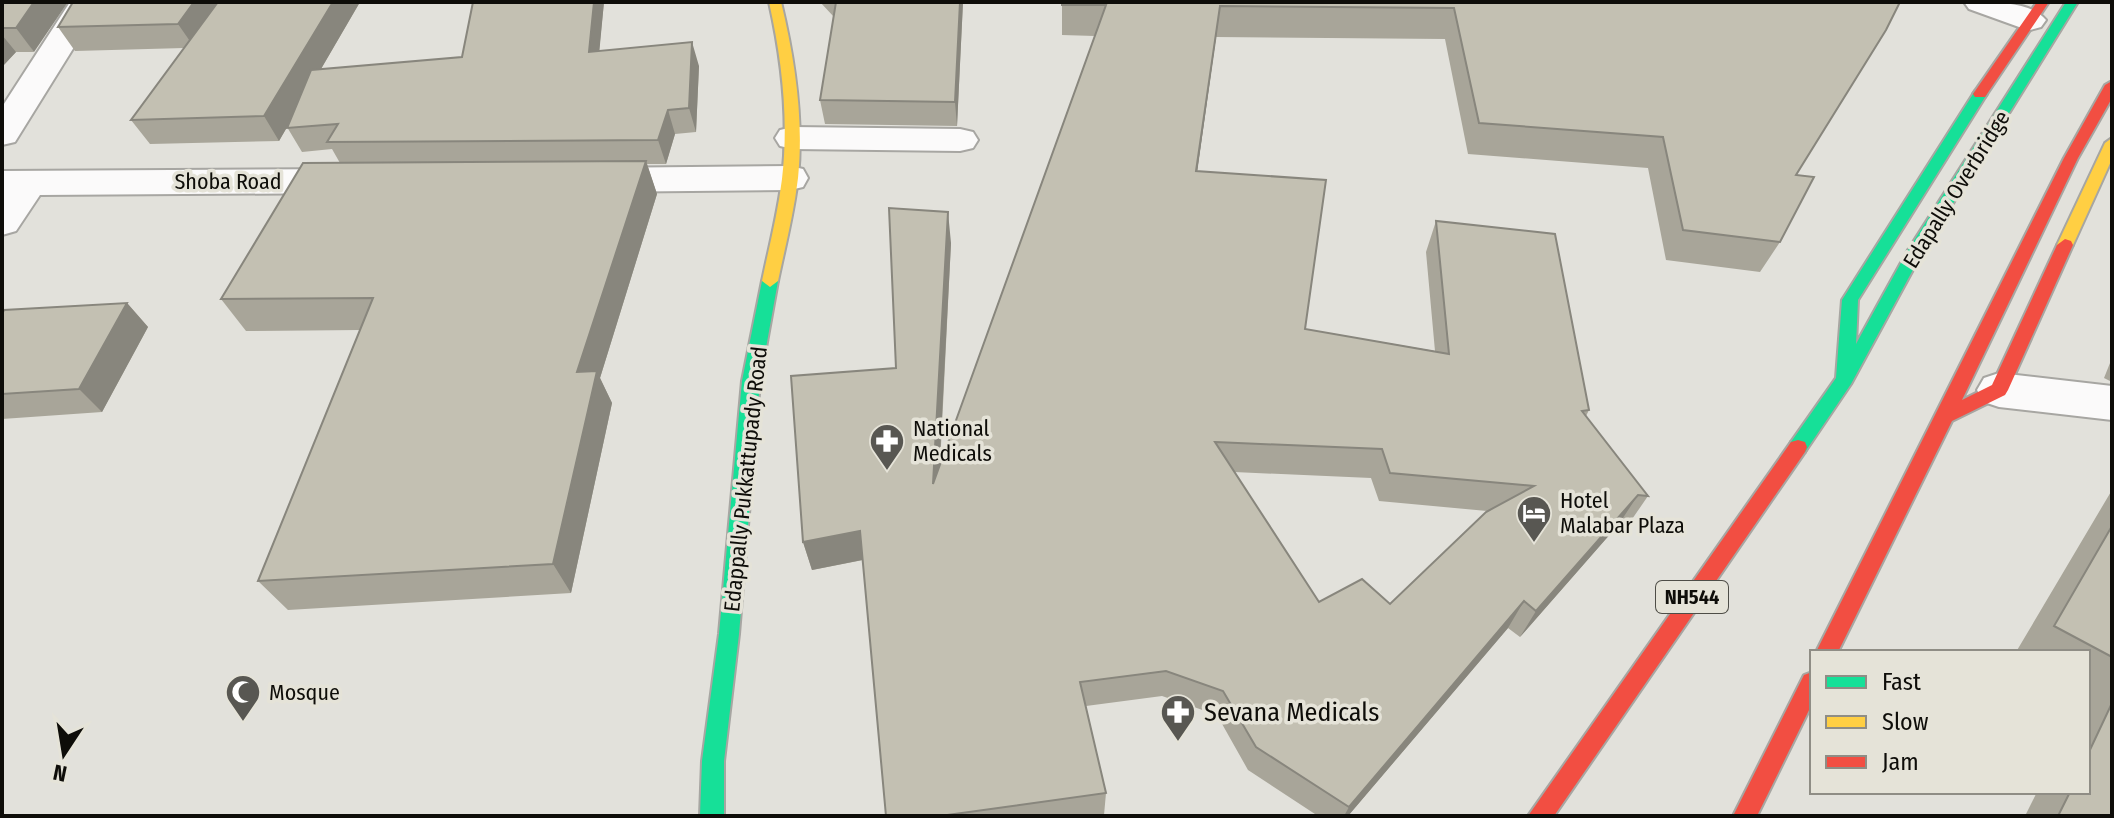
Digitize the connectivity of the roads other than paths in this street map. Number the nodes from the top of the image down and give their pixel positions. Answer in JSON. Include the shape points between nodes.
{"nodes":[{"id":1,"x":86,"y":2,"type":"edge"},
{"id":2,"x":775,"y":2,"type":"edge"},
{"id":3,"x":1980,"y":2,"type":"edge"},
{"id":4,"x":2072,"y":2,"type":"edge"},
{"id":5,"x":2037,"y":11,"type":"edge"},
{"id":6,"x":2112,"y":85,"type":"edge"},
{"id":7,"x":2,"y":134,"type":"edge"},
{"id":8,"x":793,"y":138,"type":"junction"},
{"id":9,"x":960,"y":140,"type":"dead end"},
{"id":10,"x":2112,"y":143,"type":"edge"},
{"id":11,"x":790,"y":178,"type":"junction"},
{"id":12,"x":557,"y":180,"type":"edge"},
{"id":13,"x":386,"y":181,"type":"edge"},
{"id":14,"x":16,"y":182,"type":"edge"},
{"id":15,"x":2,"y":222,"type":"edge"},
{"id":16,"x":1845,"y":379,"type":"junction"},
{"id":17,"x":1999,"y":390,"type":"junction"},
{"id":18,"x":2112,"y":403,"type":"edge"},
{"id":19,"x":1945,"y":416,"type":"junction"},
{"id":20,"x":1828,"y":650,"type":"edge"},
{"id":21,"x":1810,"y":686,"type":"edge"},
{"id":22,"x":712,"y":816,"type":"edge"},
{"id":23,"x":1540,"y":816,"type":"edge"},
{"id":24,"x":1745,"y":816,"type":"edge"}],
"edges":[{"from":1,"to":7,"type":"street"},
{"from":2,"to":8,"type":"main road","name":"Edappally Pukkattupady Road","via":[[785,43]]},
{"from":3,"to":5,"type":"street"},
{"from":4,"to":16,"type":"main road","name":"Edapally Overbridge","via":[[1914,254]]},
{"from":5,"to":16,"type":"main road","via":[[1850,300]]},
{"from":6,"to":19,"type":"main road"},
{"from":8,"to":9,"type":"street"},
{"from":8,"to":11,"type":"main road","name":"Edappally Pukkattupady Road"},
{"from":10,"to":17,"type":"main road"},
{"from":11,"to":12,"type":"street"},
{"from":11,"to":22,"type":"main road","name":"Edappally Pukkattupady Road","via":[[751,381]]},
{"from":13,"to":14,"type":"street","name":"Shoba Road"},
{"from":14,"to":15,"type":"street"},
{"from":16,"to":23,"type":"main road","number":"NH544"},
{"from":17,"to":18,"type":"street"},
{"from":17,"to":19,"type":"main road"},
{"from":19,"to":20,"type":"main road"},
{"from":21,"to":24,"type":"main road"}]}
